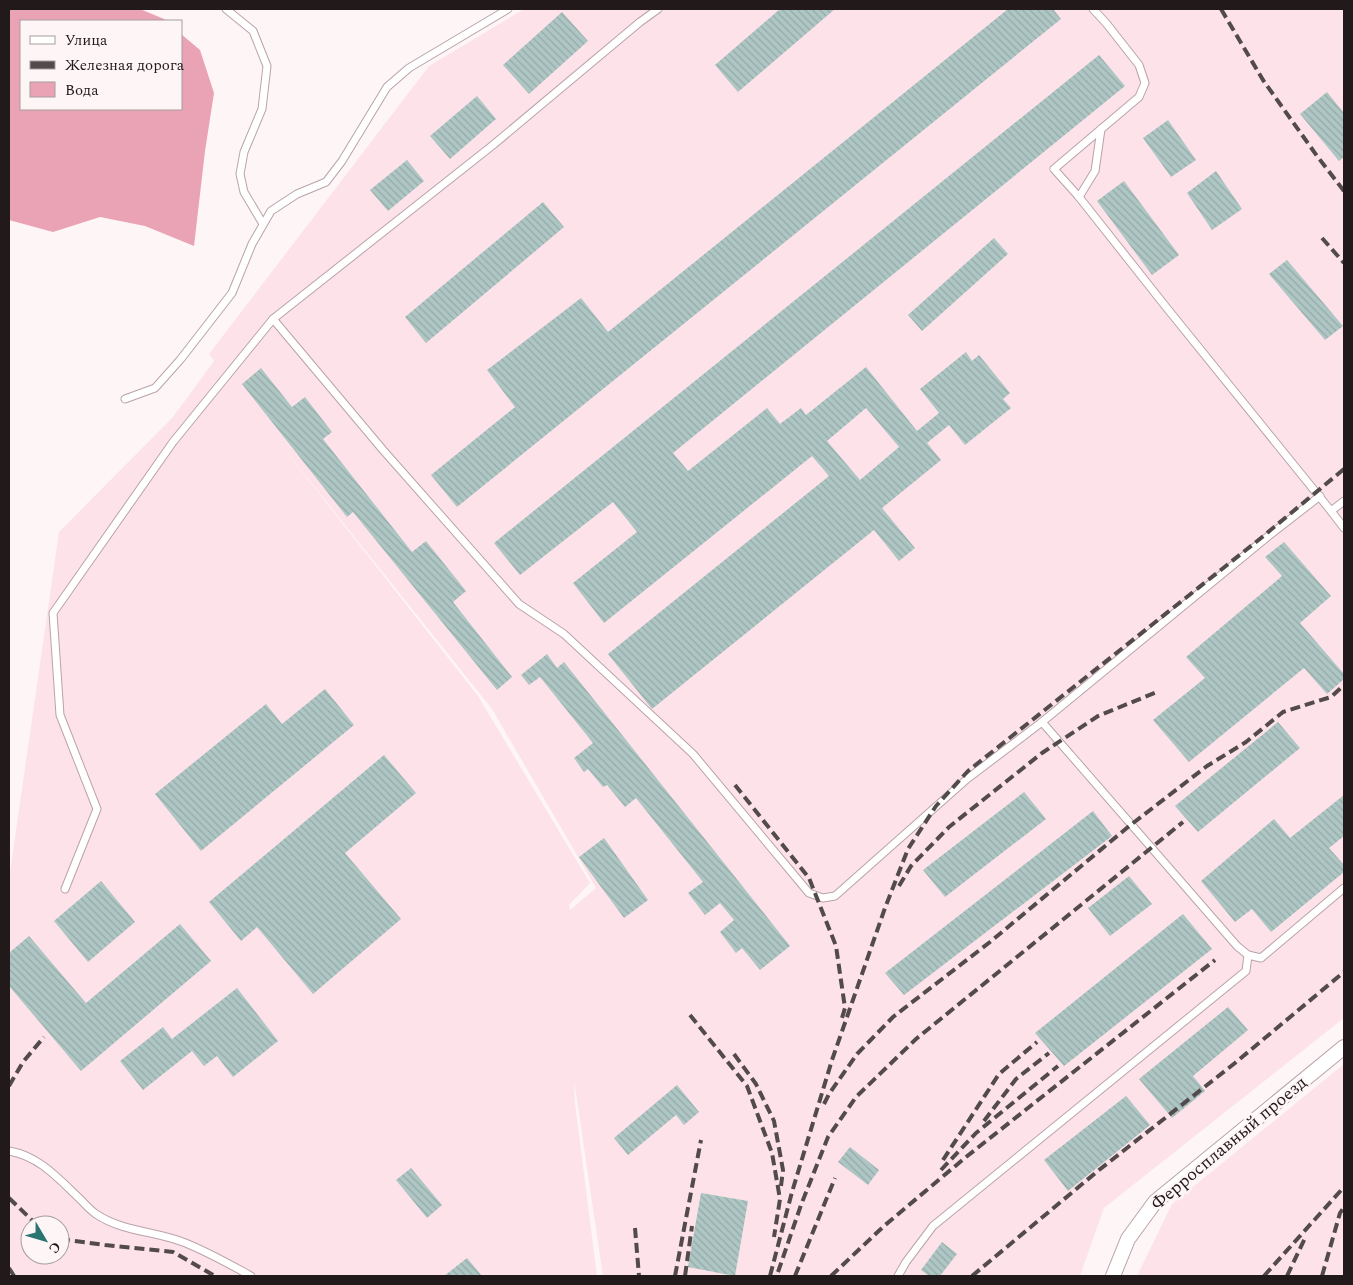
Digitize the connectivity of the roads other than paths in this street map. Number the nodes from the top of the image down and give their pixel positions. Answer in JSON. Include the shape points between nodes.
{"nodes":[{"id":1,"x":226,"y":9,"type":"edge"},
{"id":2,"x":508,"y":9,"type":"edge"},
{"id":3,"x":658,"y":9,"type":"edge"},
{"id":4,"x":1093,"y":9,"type":"edge"},
{"id":5,"x":1101,"y":129,"type":"junction"},
{"id":6,"x":1079,"y":197,"type":"junction"},
{"id":7,"x":263,"y":224,"type":"junction"},
{"id":8,"x":273,"y":319,"type":"junction"},
{"id":9,"x":125,"y":399,"type":"dead end"},
{"id":10,"x":1320,"y":496,"type":"junction"},
{"id":11,"x":1344,"y":501,"type":"edge"},
{"id":12,"x":1331,"y":511,"type":"junction"},
{"id":13,"x":1344,"y":528,"type":"edge"},
{"id":14,"x":1042,"y":722,"type":"junction"},
{"id":15,"x":1344,"y":888,"type":"edge"},
{"id":16,"x":65,"y":889,"type":"dead end"},
{"id":17,"x":1248,"y":955,"type":"junction"},
{"id":18,"x":1344,"y":1047,"type":"edge"},
{"id":19,"x":9,"y":1151,"type":"edge"},
{"id":20,"x":251,"y":1276,"type":"edge"},
{"id":21,"x":898,"y":1276,"type":"edge"},
{"id":22,"x":1113,"y":1276,"type":"edge"}],
"edges":[{"from":1,"to":7,"type":"lane","via":[[252,31],[267,66],[262,109],[244,152],[240,174],[244,192]]},
{"from":2,"to":7,"type":"lane","via":[[409,68],[387,87],[326,182],[271,210]]},
{"from":3,"to":8,"type":"lane"},
{"from":4,"to":5,"type":"lane","via":[[1139,65],[1145,83],[1139,97]]},
{"from":5,"to":6,"type":"lane","via":[[1095,171]]},
{"from":5,"to":6,"type":"lane","via":[[1054,169]]},
{"from":6,"to":10,"type":"lane"},
{"from":7,"to":9,"type":"lane","via":[[232,293],[180,360],[155,388]]},
{"from":8,"to":14,"type":"lane","via":[[519,604],[564,634],[693,754],[809,893],[822,898],[835,896],[968,779]]},
{"from":8,"to":16,"type":"lane","via":[[173,442],[53,613],[60,715],[97,809]]},
{"from":10,"to":12,"type":"lane"},
{"from":10,"to":14,"type":"lane"},
{"from":11,"to":12,"type":"lane"},
{"from":12,"to":13,"type":"lane"},
{"from":14,"to":17,"type":"lane"},
{"from":15,"to":17,"type":"lane","via":[[1260,958]]},
{"from":17,"to":21,"type":"lane","via":[[1246,970],[933,1226]]},
{"from":18,"to":22,"type":"street","name":"Ферросплавный проезд","via":[[1155,1202],[1128,1238]]},
{"from":19,"to":20,"type":"lane","via":[[32,1158],[50,1170],[96,1214],[134,1230],[179,1240]]}]}
